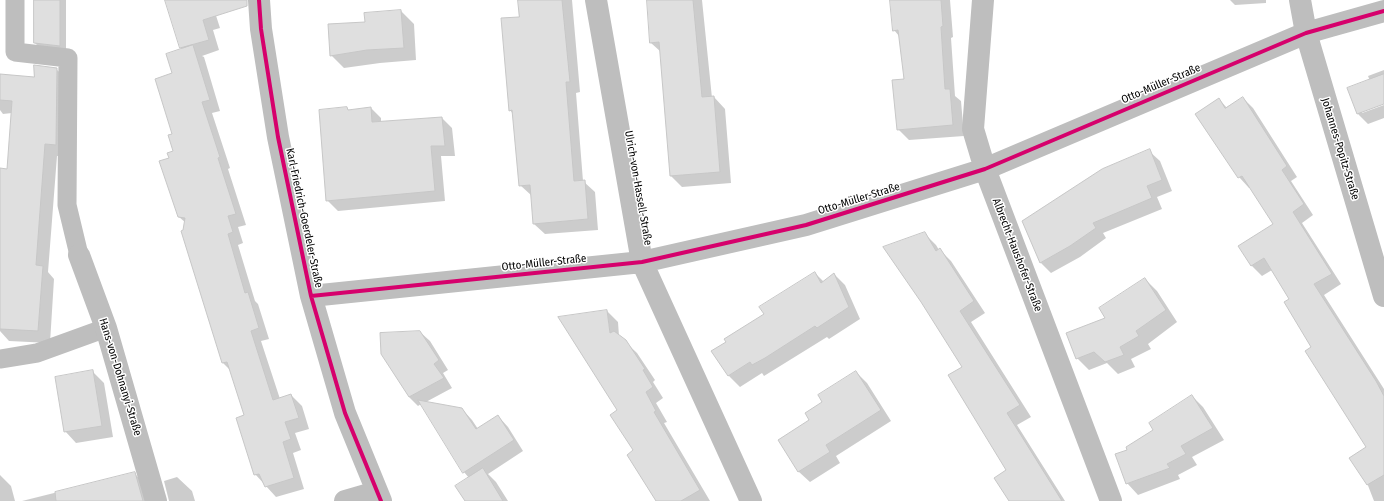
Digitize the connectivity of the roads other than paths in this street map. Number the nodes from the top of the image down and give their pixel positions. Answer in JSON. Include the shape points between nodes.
{"nodes":[{"id":1,"x":15,"y":0,"type":"edge"},
{"id":2,"x":259,"y":0,"type":"edge"},
{"id":3,"x":596,"y":0,"type":"edge"},
{"id":4,"x":983,"y":0,"type":"edge"},
{"id":5,"x":1300,"y":0,"type":"edge"},
{"id":6,"x":1384,"y":11,"type":"edge"},
{"id":7,"x":1306,"y":33,"type":"junction"},
{"id":8,"x":984,"y":169,"type":"junction"},
{"id":9,"x":79,"y":255,"type":"joint"},
{"id":10,"x":642,"y":262,"type":"junction"},
{"id":11,"x":311,"y":296,"type":"junction"},
{"id":12,"x":1384,"y":296,"type":"edge"},
{"id":13,"x":106,"y":328,"type":"junction"},
{"id":14,"x":0,"y":359,"type":"edge"},
{"id":15,"x":378,"y":496,"type":"edge"},
{"id":16,"x":156,"y":501,"type":"edge"},
{"id":17,"x":345,"y":501,"type":"edge"},
{"id":18,"x":751,"y":501,"type":"edge"},
{"id":19,"x":1111,"y":501,"type":"edge"}],
"edges":[{"from":1,"to":9,"type":"lane","via":[[15,52],[68,58],[67,205]]},
{"from":2,"to":11,"type":"street","name":"Karl-Friedrich-Goerdeler-Straße","via":[[261,29],[278,137]]},
{"from":3,"to":10,"type":"street","name":"Ulrich-von-Hassell-Straße"},
{"from":4,"to":8,"type":"street","name":"Albrecht-Haushofer-Straße","via":[[973,129]]},
{"from":5,"to":7,"type":"street","name":"Johannes-Popitz-Straße"},
{"from":6,"to":7,"type":"street","name":"Otto-Müller-Straße"},
{"from":7,"to":8,"type":"street","name":"Otto-Müller-Straße"},
{"from":7,"to":12,"type":"street","name":"Johannes-Popitz-Straße"},
{"from":8,"to":10,"type":"street","name":"Otto-Müller-Straße","via":[[806,225]]},
{"from":8,"to":19,"type":"street","name":"Albrecht-Haushofer-Straße"},
{"from":9,"to":13,"type":"street","name":"Hans-von-Dohnanyi-Straße"},
{"from":10,"to":11,"type":"street","name":"Otto-Müller-Straße"},
{"from":10,"to":18,"type":"street","name":"Ulrich-von-Hassell-Straße"},
{"from":11,"to":15,"type":"street","name":"Karl-Friedrich-Goerdeler-Straße","via":[[345,413]]},
{"from":13,"to":14,"type":"lane","via":[[37,353]]},
{"from":13,"to":16,"type":"street","name":"Hans-von-Dohnanyi-Straße"},
{"from":15,"to":17,"type":"street"}]}
